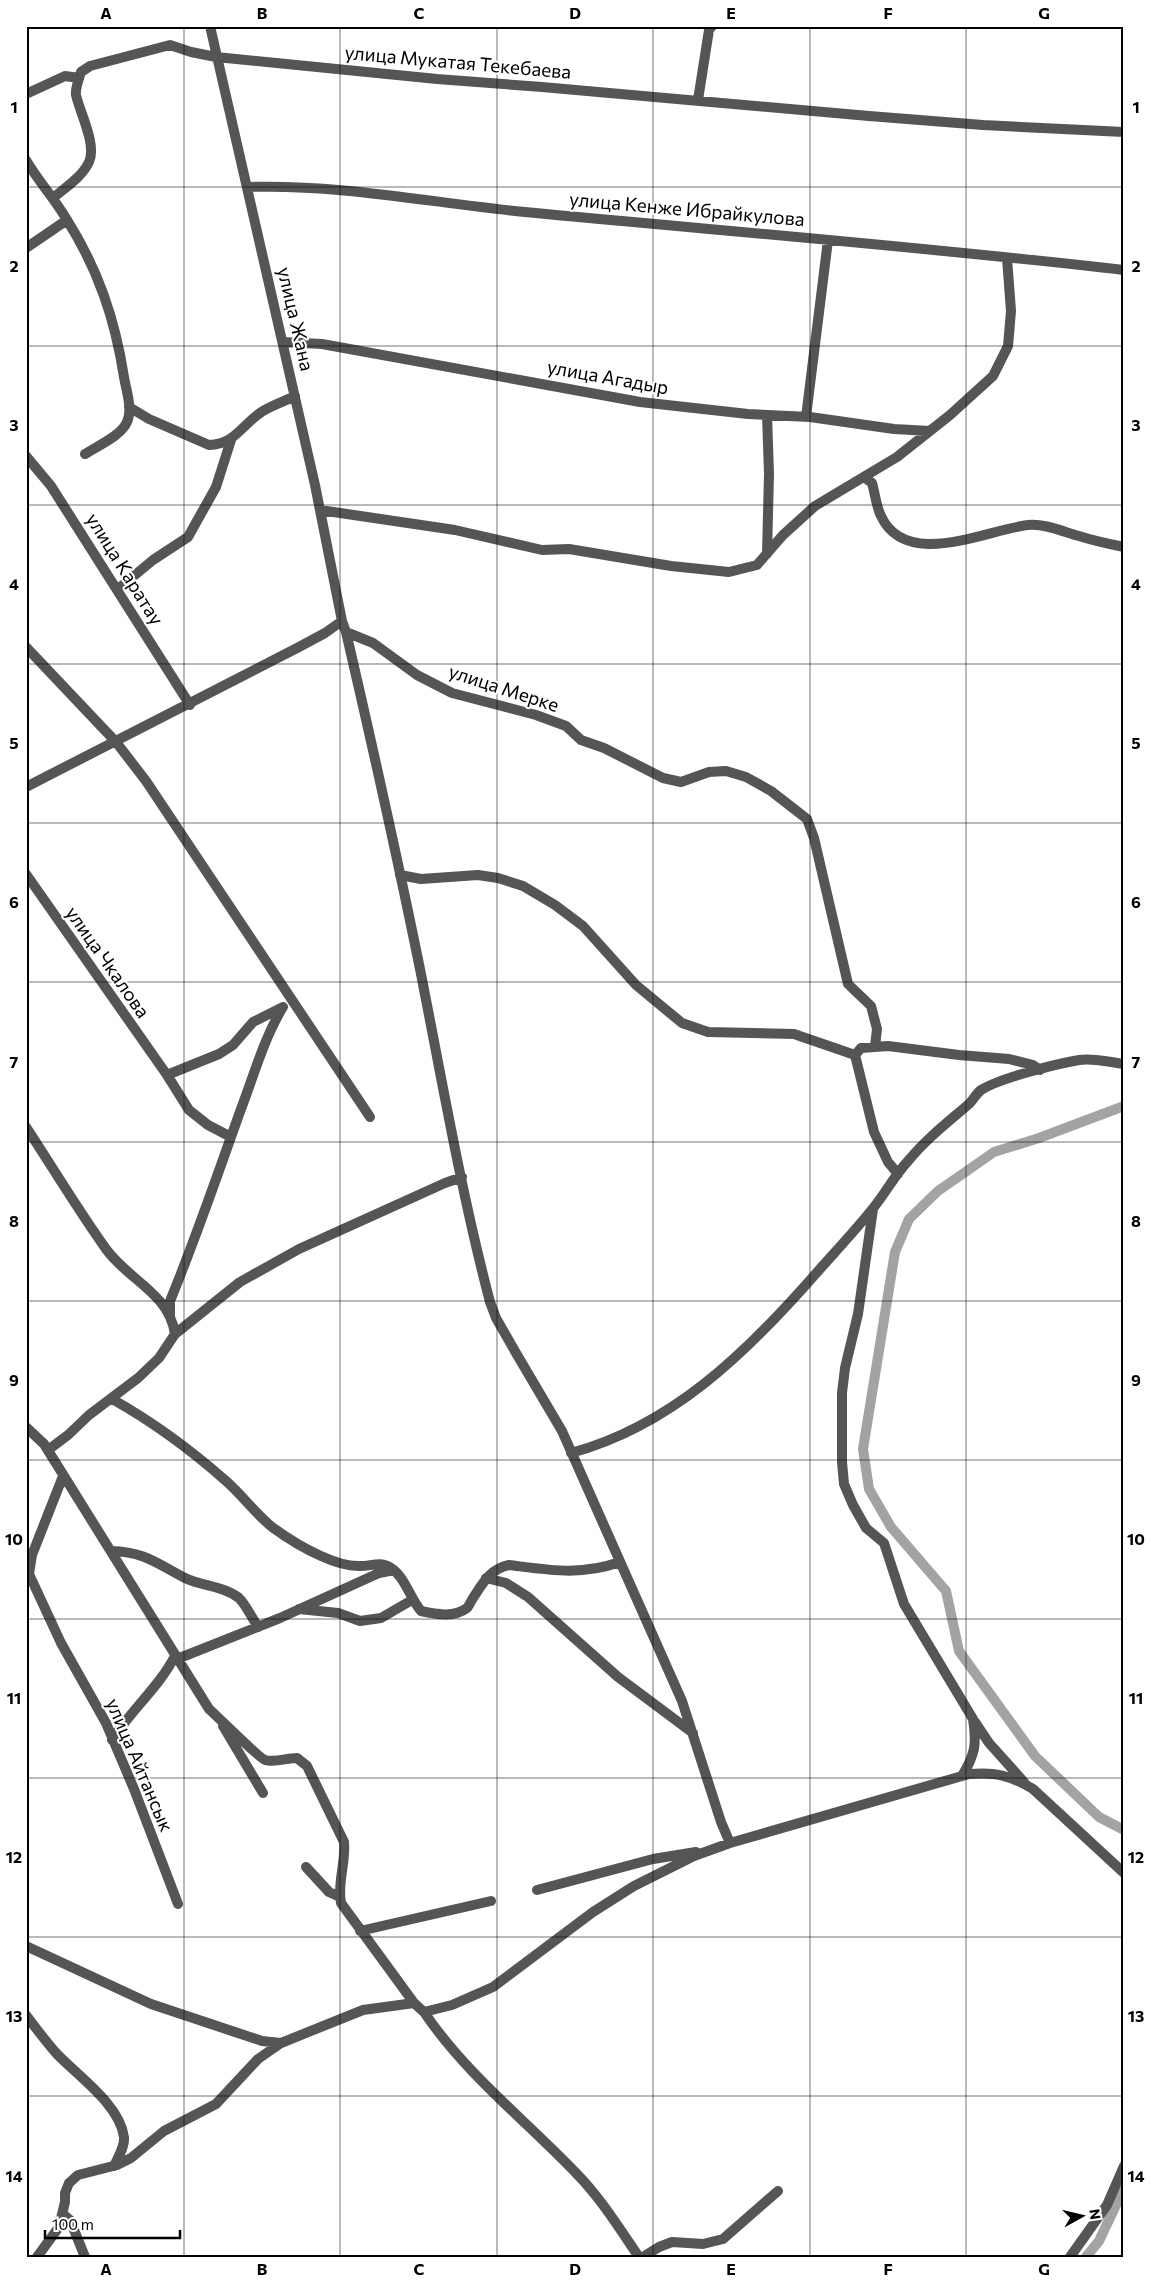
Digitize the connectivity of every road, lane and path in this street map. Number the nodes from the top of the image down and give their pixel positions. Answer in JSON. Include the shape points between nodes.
{"nodes":[{"id":1,"x":210,"y":26,"type":"edge"},
{"id":2,"x":712,"y":26,"type":"edge"},
{"id":3,"x":216,"y":57,"type":"junction"},
{"id":4,"x":79,"y":78,"type":"junction"},
{"id":5,"x":26,"y":94,"type":"edge"},
{"id":6,"x":698,"y":100,"type":"junction"},
{"id":7,"x":1124,"y":132,"type":"edge"},
{"id":8,"x":26,"y":160,"type":"edge"},
{"id":9,"x":248,"y":187,"type":"junction"},
{"id":10,"x":53,"y":198,"type":"junction"},
{"id":11,"x":67,"y":220,"type":"junction"},
{"id":12,"x":828,"y":240,"type":"junction"},
{"id":13,"x":26,"y":248,"type":"edge"},
{"id":14,"x":1007,"y":258,"type":"junction"},
{"id":15,"x":1124,"y":270,"type":"edge"},
{"id":16,"x":283,"y":342,"type":"junction"},
{"id":17,"x":295,"y":396,"type":"junction"},
{"id":18,"x":129,"y":407,"type":"junction"},
{"id":19,"x":767,"y":415,"type":"junction"},
{"id":20,"x":806,"y":417,"type":"junction"},
{"id":21,"x":930,"y":431,"type":"junction"},
{"id":22,"x":231,"y":440,"type":"junction"},
{"id":23,"x":85,"y":454,"type":"dead end"},
{"id":24,"x":26,"y":456,"type":"edge"},
{"id":25,"x":864,"y":477,"type":"junction"},
{"id":26,"x":320,"y":510,"type":"junction"},
{"id":27,"x":1124,"y":547,"type":"edge"},
{"id":28,"x":767,"y":554,"type":"junction"},
{"id":29,"x":118,"y":589,"type":"junction"},
{"id":30,"x":342,"y":620,"type":"junction"},
{"id":31,"x":346,"y":632,"type":"junction"},
{"id":32,"x":26,"y":647,"type":"edge"},
{"id":33,"x":190,"y":705,"type":"junction"},
{"id":34,"x":116,"y":742,"type":"junction"},
{"id":35,"x":26,"y":787,"type":"edge"},
{"id":36,"x":26,"y":874,"type":"edge"},
{"id":37,"x":400,"y":875,"type":"junction"},
{"id":38,"x":291,"y":999,"type":"junction"},
{"id":39,"x":283,"y":1007,"type":"junction"},
{"id":40,"x":875,"y":1046,"type":"junction"},
{"id":41,"x":855,"y":1054,"type":"junction"},
{"id":42,"x":1124,"y":1064,"type":"edge"},
{"id":43,"x":1040,"y":1070,"type":"junction"},
{"id":44,"x":165,"y":1073,"type":"junction"},
{"id":45,"x":370,"y":1117,"type":"dead end"},
{"id":46,"x":26,"y":1127,"type":"edge"},
{"id":47,"x":231,"y":1137,"type":"junction"},
{"id":48,"x":898,"y":1174,"type":"junction"},
{"id":49,"x":462,"y":1178,"type":"junction"},
{"id":50,"x":873,"y":1208,"type":"junction"},
{"id":51,"x":170,"y":1317,"type":"junction"},
{"id":52,"x":175,"y":1334,"type":"junction"},
{"id":53,"x":112,"y":1399,"type":"junction"},
{"id":54,"x":26,"y":1427,"type":"edge"},
{"id":55,"x":48,"y":1450,"type":"junction"},
{"id":56,"x":571,"y":1453,"type":"junction"},
{"id":57,"x":63,"y":1476,"type":"junction"},
{"id":58,"x":110,"y":1551,"type":"junction"},
{"id":59,"x":620,"y":1562,"type":"junction"},
{"id":60,"x":394,"y":1570,"type":"junction"},
{"id":61,"x":486,"y":1578,"type":"junction"},
{"id":62,"x":412,"y":1600,"type":"junction"},
{"id":63,"x":299,"y":1609,"type":"junction"},
{"id":64,"x":258,"y":1627,"type":"junction"},
{"id":65,"x":176,"y":1657,"type":"junction"},
{"id":66,"x":217,"y":1716,"type":"junction"},
{"id":67,"x":973,"y":1719,"type":"junction"},
{"id":68,"x":693,"y":1734,"type":"junction"},
{"id":69,"x":112,"y":1740,"type":"junction"},
{"id":70,"x":962,"y":1776,"type":"junction"},
{"id":71,"x":1026,"y":1784,"type":"junction"},
{"id":72,"x":263,"y":1793,"type":"dead end"},
{"id":73,"x":730,"y":1843,"type":"junction"},
{"id":74,"x":710,"y":1850,"type":"junction"},
{"id":75,"x":306,"y":1867,"type":"dead end"},
{"id":76,"x":1124,"y":1873,"type":"edge"},
{"id":77,"x":537,"y":1890,"type":"dead end"},
{"id":78,"x":340,"y":1897,"type":"junction"},
{"id":79,"x":490,"y":1902,"type":"dead end"},
{"id":80,"x":178,"y":1904,"type":"dead end"},
{"id":81,"x":360,"y":1930,"type":"junction"},
{"id":82,"x":26,"y":1946,"type":"edge"},
{"id":83,"x":414,"y":2003,"type":"junction"},
{"id":84,"x":424,"y":2012,"type":"junction"},
{"id":85,"x":26,"y":2014,"type":"edge"},
{"id":86,"x":281,"y":2043,"type":"junction"},
{"id":87,"x":114,"y":2166,"type":"junction"},
{"id":88,"x":1124,"y":2166,"type":"edge"},
{"id":89,"x":778,"y":2191,"type":"dead end"},
{"id":90,"x":63,"y":2214,"type":"junction"},
{"id":91,"x":38,"y":2257,"type":"edge"},
{"id":92,"x":86,"y":2257,"type":"edge"},
{"id":93,"x":638,"y":2257,"type":"edge"},
{"id":94,"x":644,"y":2257,"type":"edge"},
{"id":95,"x":1070,"y":2257,"type":"edge"}],
"edges":[{"from":1,"to":3,"type":"street","name":"улица Жана"},
{"from":2,"to":6,"type":"street"},
{"from":3,"to":4,"type":"street","name":"улица Мукатая Текебаева","via":[[170,45],[90,66],[81,72]]},
{"from":3,"to":6,"type":"street","name":"улица Мукатая Текебаева","via":[[437,80]]},
{"from":3,"to":9,"type":"street","name":"улица Жана"},
{"from":4,"to":5,"type":"street","via":[[65,76]]},
{"from":4,"to":10,"type":"street","via":[[76,93],[87,131],[90,162]]},
{"from":6,"to":7,"type":"street","name":"улица Мукатая Текебаева","via":[[983,125]]},
{"from":8,"to":10,"type":"street"},
{"from":9,"to":12,"type":"street","name":"улица Кенже Ибрайкулова","via":[[281,186],[370,194],[522,212]]},
{"from":9,"to":16,"type":"street","name":"улица Жана"},
{"from":10,"to":11,"type":"street"},
{"from":11,"to":13,"type":"street"},
{"from":11,"to":18,"type":"street","via":[[82,245],[112,317]]},
{"from":12,"to":14,"type":"street","name":"улица Кенже Ибрайкулова"},
{"from":12,"to":20,"type":"street"},
{"from":14,"to":15,"type":"street","name":"улица Кенже Ибрайкулова"},
{"from":14,"to":21,"type":"street","via":[[1011,311],[1008,346],[994,376]]},
{"from":16,"to":17,"type":"street","name":"улица Жана"},
{"from":16,"to":19,"type":"street","name":"улица Агадыр","via":[[331,346],[640,402]]},
{"from":17,"to":22,"type":"street","via":[[264,410]]},
{"from":17,"to":26,"type":"street","name":"улица Жана"},
{"from":18,"to":22,"type":"street","via":[[209,445]]},
{"from":18,"to":23,"type":"street","via":[[127,423],[120,431]]},
{"from":19,"to":20,"type":"street","name":"улица Агадыр"},
{"from":19,"to":28,"type":"street","via":[[770,474]]},
{"from":20,"to":21,"type":"street","name":"улица Агадыр"},
{"from":21,"to":25,"type":"street"},
{"from":22,"to":29,"type":"street","via":[[216,487],[188,537]]},
{"from":24,"to":29,"type":"street","name":"улица Каратау","via":[[51,486]]},
{"from":25,"to":27,"type":"street","via":[[872,483],[881,516],[888,527],[919,545],[956,541],[1029,524]]},
{"from":25,"to":28,"type":"street","via":[[815,506]]},
{"from":26,"to":28,"type":"street","via":[[456,530],[542,550],[569,549],[729,572],[757,565]]},
{"from":26,"to":30,"type":"street","name":"улица Жана"},
{"from":29,"to":33,"type":"street","name":"улица Каратау"},
{"from":30,"to":31,"type":"street","name":"улица Жана"},
{"from":30,"to":33,"type":"street","via":[[325,633]]},
{"from":31,"to":37,"type":"street","name":"улица Жана"},
{"from":31,"to":40,"type":"street","name":"улица Мерке","via":[[372,643],[417,675],[452,692],[536,714],[566,726],[581,740],[663,778],[681,782],[709,772],[726,771],[746,777],[771,791],[807,819],[848,984],[871,1006],[875,1016]]},
{"from":32,"to":34,"type":"street"},
{"from":33,"to":34,"type":"street"},
{"from":34,"to":35,"type":"street"},
{"from":34,"to":38,"type":"street","via":[[146,781]]},
{"from":36,"to":44,"type":"street","name":"улица Чкалова"},
{"from":37,"to":41,"type":"street","via":[[420,879],[478,876],[523,886],[584,926],[636,985],[682,1023],[708,1032],[794,1034]]},
{"from":37,"to":49,"type":"street","name":"улица Жана"},
{"from":38,"to":39,"type":"street"},
{"from":38,"to":45,"type":"street"},
{"from":39,"to":44,"type":"street","via":[[253,1022],[233,1045],[219,1054]]},
{"from":39,"to":47,"type":"street","via":[[259,1060]]},
{"from":40,"to":41,"type":"street","via":[[861,1048]]},
{"from":40,"to":43,"type":"street","via":[[1009,1058]]},
{"from":41,"to":48,"type":"street","via":[[874,1132],[888,1162]]},
{"from":42,"to":43,"type":"street","via":[[1080,1060]]},
{"from":43,"to":48,"type":"street","via":[[979,1091],[907,1161]]},
{"from":44,"to":47,"type":"street","name":"улица Чкалова","via":[[189,1110]]},
{"from":46,"to":51,"type":"street","via":[[107,1251],[157,1297]]},
{"from":47,"to":51,"type":"street","via":[[211,1198],[170,1301]]},
{"from":48,"to":50,"type":"street"},
{"from":49,"to":52,"type":"street","via":[[299,1249],[240,1282]]},
{"from":49,"to":56,"type":"street","name":"улица Жана","via":[[496,1318],[541,1393]]},
{"from":50,"to":56,"type":"street","via":[[782,1312],[703,1385],[658,1417],[598,1446]]},
{"from":50,"to":67,"type":"street","via":[[858,1314],[842,1393],[844,1484],[866,1528],[884,1543],[904,1604]]},
{"from":51,"to":52,"type":"street"},
{"from":52,"to":53,"type":"street","via":[[159,1358]]},
{"from":53,"to":55,"type":"street"},
{"from":53,"to":60,"type":"street","via":[[201,1459],[272,1527],[289,1538],[320,1556],[341,1563],[359,1566],[382,1563]]},
{"from":54,"to":55,"type":"street"},
{"from":55,"to":57,"type":"street"},
{"from":56,"to":59,"type":"street","name":"улица Жана"},
{"from":57,"to":58,"type":"street"},
{"from":57,"to":69,"type":"street","name":"улица Айтансык","via":[[29,1566],[29,1574],[61,1644],[106,1723]]},
{"from":58,"to":64,"type":"street","via":[[151,1558],[186,1578],[239,1598]]},
{"from":58,"to":65,"type":"street"},
{"from":59,"to":61,"type":"street","via":[[562,1572],[509,1565],[489,1573]]},
{"from":59,"to":68,"type":"street","name":"улица Жана","via":[[682,1701]]},
{"from":60,"to":62,"type":"street"},
{"from":60,"to":63,"type":"street","via":[[379,1573]]},
{"from":61,"to":62,"type":"street","via":[[467,1608],[451,1614],[421,1611]]},
{"from":61,"to":68,"type":"street","via":[[506,1583],[528,1597],[618,1677]]},
{"from":62,"to":63,"type":"street","via":[[381,1618],[360,1621],[338,1613]]},
{"from":63,"to":64,"type":"street"},
{"from":64,"to":65,"type":"street"},
{"from":65,"to":66,"type":"street","via":[[209,1709]]},
{"from":65,"to":69,"type":"street","via":[[167,1673],[124,1720]]},
{"from":66,"to":72,"type":"street"},
{"from":66,"to":78,"type":"street","via":[[259,1757],[266,1760],[297,1758],[306,1766],[344,1842]]},
{"from":67,"to":70,"type":"street","via":[[973,1757]]},
{"from":67,"to":71,"type":"street","via":[[989,1743]]},
{"from":68,"to":73,"type":"street","name":"улица Жана"},
{"from":69,"to":80,"type":"street","name":"улица Айтансык"},
{"from":70,"to":71,"type":"street","via":[[995,1772]]},
{"from":70,"to":73,"type":"street"},
{"from":71,"to":76,"type":"street"},
{"from":73,"to":74,"type":"street"},
{"from":74,"to":77,"type":"street","via":[[653,1859]]},
{"from":74,"to":84,"type":"street","via":[[634,1886],[593,1912],[493,1987]]},
{"from":75,"to":78,"type":"street","via":[[329,1892]]},
{"from":78,"to":81,"type":"street"},
{"from":79,"to":81,"type":"street"},
{"from":81,"to":83,"type":"street"},
{"from":82,"to":86,"type":"street","via":[[150,2004],[262,2041]]},
{"from":83,"to":84,"type":"street"},
{"from":83,"to":86,"type":"street","via":[[363,2010]]},
{"from":84,"to":93,"type":"street","via":[[479,2078],[576,2172]]},
{"from":85,"to":87,"type":"street","via":[[56,2053],[119,2119],[123,2148]]},
{"from":86,"to":87,"type":"street","via":[[258,2059],[216,2104],[164,2131],[131,2158]]},
{"from":87,"to":90,"type":"street","via":[[78,2175],[69,2183]]},
{"from":88,"to":95,"type":"street","via":[[1107,2205]]},
{"from":89,"to":94,"type":"street","via":[[723,2239],[703,2244],[672,2242]]},
{"from":90,"to":91,"type":"street","via":[[59,2227]]},
{"from":90,"to":92,"type":"street","via":[[70,2220]]}]}
